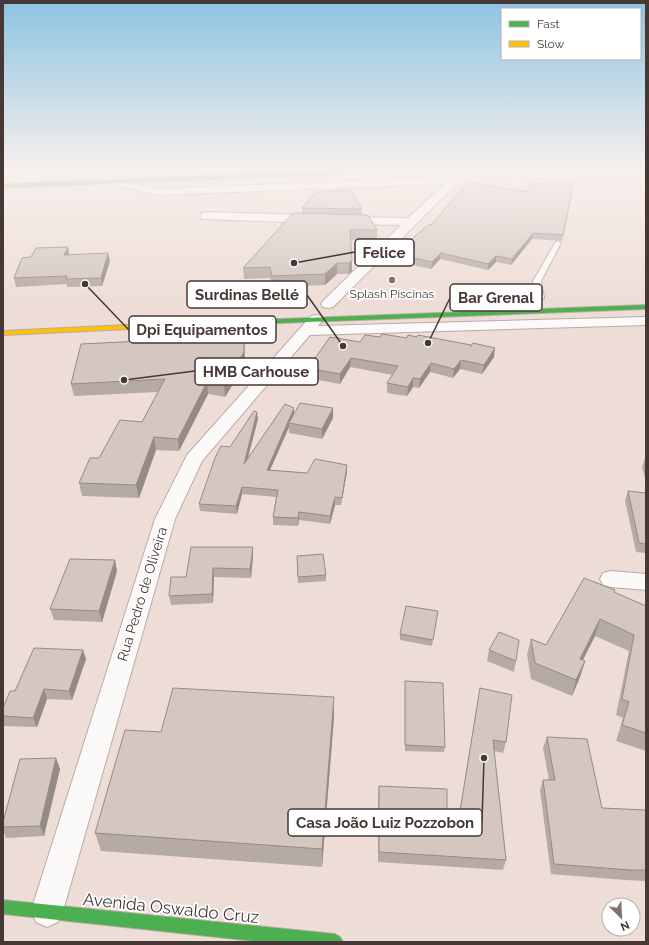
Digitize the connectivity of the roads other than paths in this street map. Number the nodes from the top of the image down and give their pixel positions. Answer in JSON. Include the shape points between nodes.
{"nodes":[{"id":1,"x":418,"y":215,"type":"edge"},
{"id":2,"x":206,"y":216,"type":"dead end"},
{"id":3,"x":411,"y":222,"type":"junction"},
{"id":4,"x":558,"y":243,"type":"edge"},
{"id":5,"x":540,"y":298,"type":"dead end"},
{"id":6,"x":342,"y":304,"type":"dead end"},
{"id":7,"x":646,"y":307,"type":"edge"},
{"id":8,"x":318,"y":315,"type":"junction"},
{"id":9,"x":646,"y":321,"type":"edge"},
{"id":10,"x":3,"y":333,"type":"edge"},
{"id":11,"x":611,"y":579,"type":"dead end"},
{"id":12,"x":646,"y":582,"type":"edge"},
{"id":13,"x":3,"y":907,"type":"edge"},
{"id":14,"x":48,"y":911,"type":"junction"},
{"id":15,"x":335,"y":942,"type":"edge"}],
"edges":[{"from":1,"to":3,"type":"street","name":"Rua Pedro de Oliveira"},
{"from":2,"to":3,"type":"street"},
{"from":3,"to":8,"type":"street","name":"Rua Pedro de Oliveira"},
{"from":4,"to":5,"type":"lane","via":[[537,281]]},
{"from":6,"to":8,"type":"main road"},
{"from":7,"to":8,"type":"main road"},
{"from":8,"to":9,"type":"street","via":[[542,323]]},
{"from":8,"to":10,"type":"main road"},
{"from":8,"to":14,"type":"street","name":"Rua Pedro de Oliveira","via":[[194,458],[165,519]]},
{"from":11,"to":12,"type":"street"},
{"from":13,"to":14,"type":"main road","name":"Avenida Oswaldo Cruz"},
{"from":14,"to":15,"type":"main road","name":"Avenida Oswaldo Cruz"}]}
